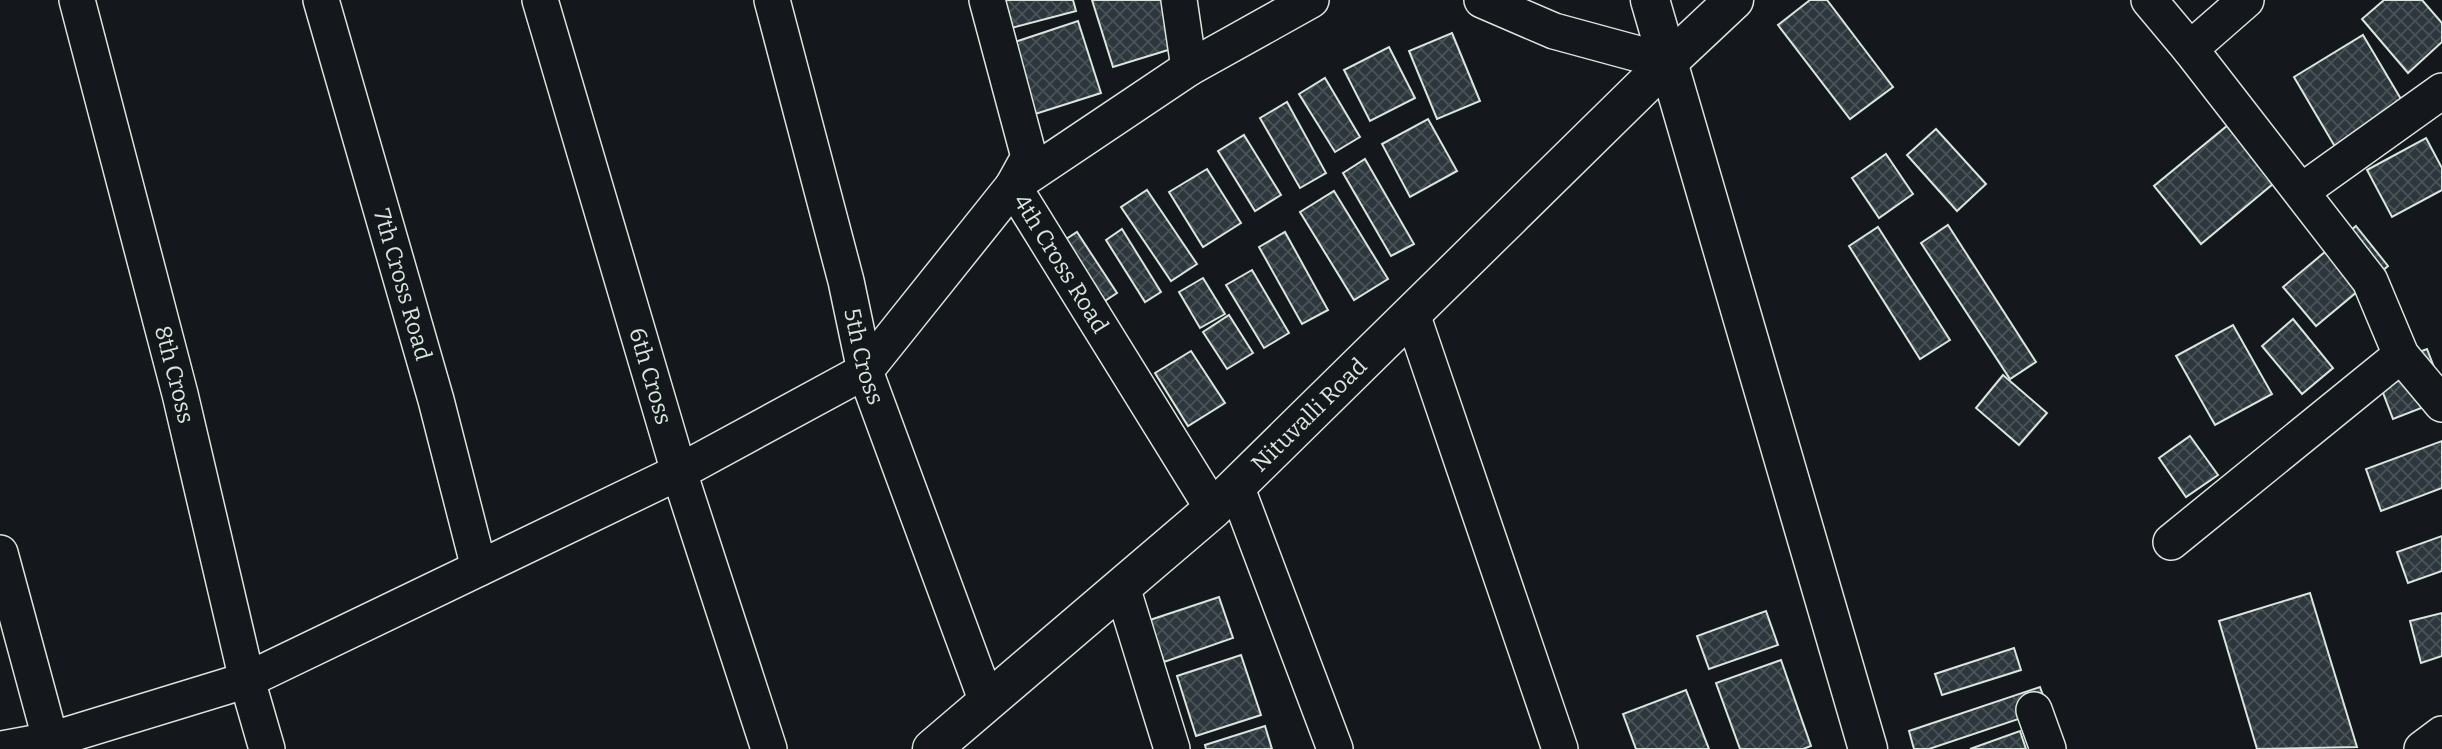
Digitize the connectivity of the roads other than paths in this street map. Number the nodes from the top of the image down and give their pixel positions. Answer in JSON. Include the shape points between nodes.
{"nodes":[{"id":1,"x":77,"y":0,"type":"edge"},
{"id":2,"x":321,"y":0,"type":"edge"},
{"id":3,"x":540,"y":0,"type":"edge"},
{"id":4,"x":772,"y":0,"type":"edge"},
{"id":5,"x":987,"y":0,"type":"edge"},
{"id":6,"x":1179,"y":0,"type":"edge"},
{"id":7,"x":1311,"y":0,"type":"edge"},
{"id":8,"x":1482,"y":0,"type":"edge"},
{"id":9,"x":1650,"y":0,"type":"edge"},
{"id":10,"x":1734,"y":0,"type":"edge"},
{"id":11,"x":2149,"y":0,"type":"edge"},
{"id":12,"x":2246,"y":0,"type":"edge"},
{"id":13,"x":2190,"y":50,"type":"junction"},
{"id":14,"x":1668,"y":62,"type":"junction"},
{"id":15,"x":1189,"y":68,"type":"junction"},
{"id":16,"x":2442,"y":91,"type":"edge"},
{"id":17,"x":1013,"y":186,"type":"junction"},
{"id":18,"x":2302,"y":191,"type":"junction"},
{"id":19,"x":1412,"y":314,"type":"junction"},
{"id":20,"x":2401,"y":355,"type":"junction"},
{"id":21,"x":864,"y":371,"type":"junction"},
{"id":22,"x":2442,"y":404,"type":"edge"},
{"id":23,"x":679,"y":472,"type":"junction"},
{"id":24,"x":1224,"y":498,"type":"junction"},
{"id":25,"x":2171,"y":542,"type":"dead end"},
{"id":26,"x":0,"y":553,"type":"edge"},
{"id":27,"x":480,"y":568,"type":"junction"},
{"id":28,"x":1122,"y":587,"type":"junction"},
{"id":29,"x":247,"y":680,"type":"junction"},
{"id":30,"x":987,"y":702,"type":"junction"},
{"id":31,"x":2034,"y":710,"type":"dead end"},
{"id":32,"x":2442,"y":734,"type":"edge"},
{"id":33,"x":52,"y":744,"type":"edge"},
{"id":34,"x":2,"y":749,"type":"edge"},
{"id":35,"x":267,"y":749,"type":"edge"},
{"id":36,"x":769,"y":749,"type":"edge"},
{"id":37,"x":932,"y":749,"type":"edge"},
{"id":38,"x":1172,"y":749,"type":"edge"},
{"id":39,"x":1335,"y":749,"type":"edge"},
{"id":40,"x":1560,"y":749,"type":"edge"},
{"id":41,"x":1868,"y":749,"type":"edge"},
{"id":42,"x":2048,"y":749,"type":"edge"},
{"id":43,"x":2422,"y":749,"type":"edge"}],
"edges":[{"from":1,"to":29,"type":"street","name":"8th Cross","via":[[180,394]]},
{"from":2,"to":27,"type":"street","name":"7th Cross Road"},
{"from":3,"to":23,"type":"street","name":"6th Cross"},
{"from":4,"to":21,"type":"street","name":"5th Cross","via":[[846,281]]},
{"from":5,"to":17,"type":"street","name":"4th Cross Road","via":[[1029,157]]},
{"from":6,"to":15,"type":"street"},
{"from":7,"to":15,"type":"street"},
{"from":8,"to":14,"type":"street","via":[[1554,31]]},
{"from":9,"to":14,"type":"street"},
{"from":10,"to":14,"type":"street","name":"Nituvalli Road"},
{"from":11,"to":13,"type":"street"},
{"from":12,"to":13,"type":"street"},
{"from":13,"to":18,"type":"street"},
{"from":14,"to":19,"type":"street","name":"Nituvalli Road"},
{"from":14,"to":41,"type":"street"},
{"from":15,"to":17,"type":"street"},
{"from":16,"to":18,"type":"street"},
{"from":17,"to":21,"type":"street"},
{"from":17,"to":24,"type":"street","name":"4th Cross Road"},
{"from":18,"to":20,"type":"street","via":[[2370,281]]},
{"from":19,"to":24,"type":"street","name":"Nituvalli Road"},
{"from":19,"to":40,"type":"street"},
{"from":20,"to":22,"type":"street"},
{"from":20,"to":25,"type":"street"},
{"from":21,"to":23,"type":"street"},
{"from":21,"to":30,"type":"street","name":"5th Cross"},
{"from":23,"to":27,"type":"street"},
{"from":23,"to":36,"type":"street","name":"6th Cross"},
{"from":24,"to":28,"type":"street","name":"Nituvalli Road"},
{"from":24,"to":39,"type":"street","name":"4th Cross Road"},
{"from":26,"to":33,"type":"street"},
{"from":27,"to":29,"type":"street"},
{"from":28,"to":30,"type":"street","name":"Nituvalli Road"},
{"from":28,"to":38,"type":"street"},
{"from":29,"to":33,"type":"street"},
{"from":29,"to":35,"type":"street","name":"8th Cross"},
{"from":30,"to":37,"type":"street","name":"Nituvalli Road"},
{"from":31,"to":42,"type":"street"},
{"from":32,"to":43,"type":"street"},
{"from":33,"to":34,"type":"street"}]}
